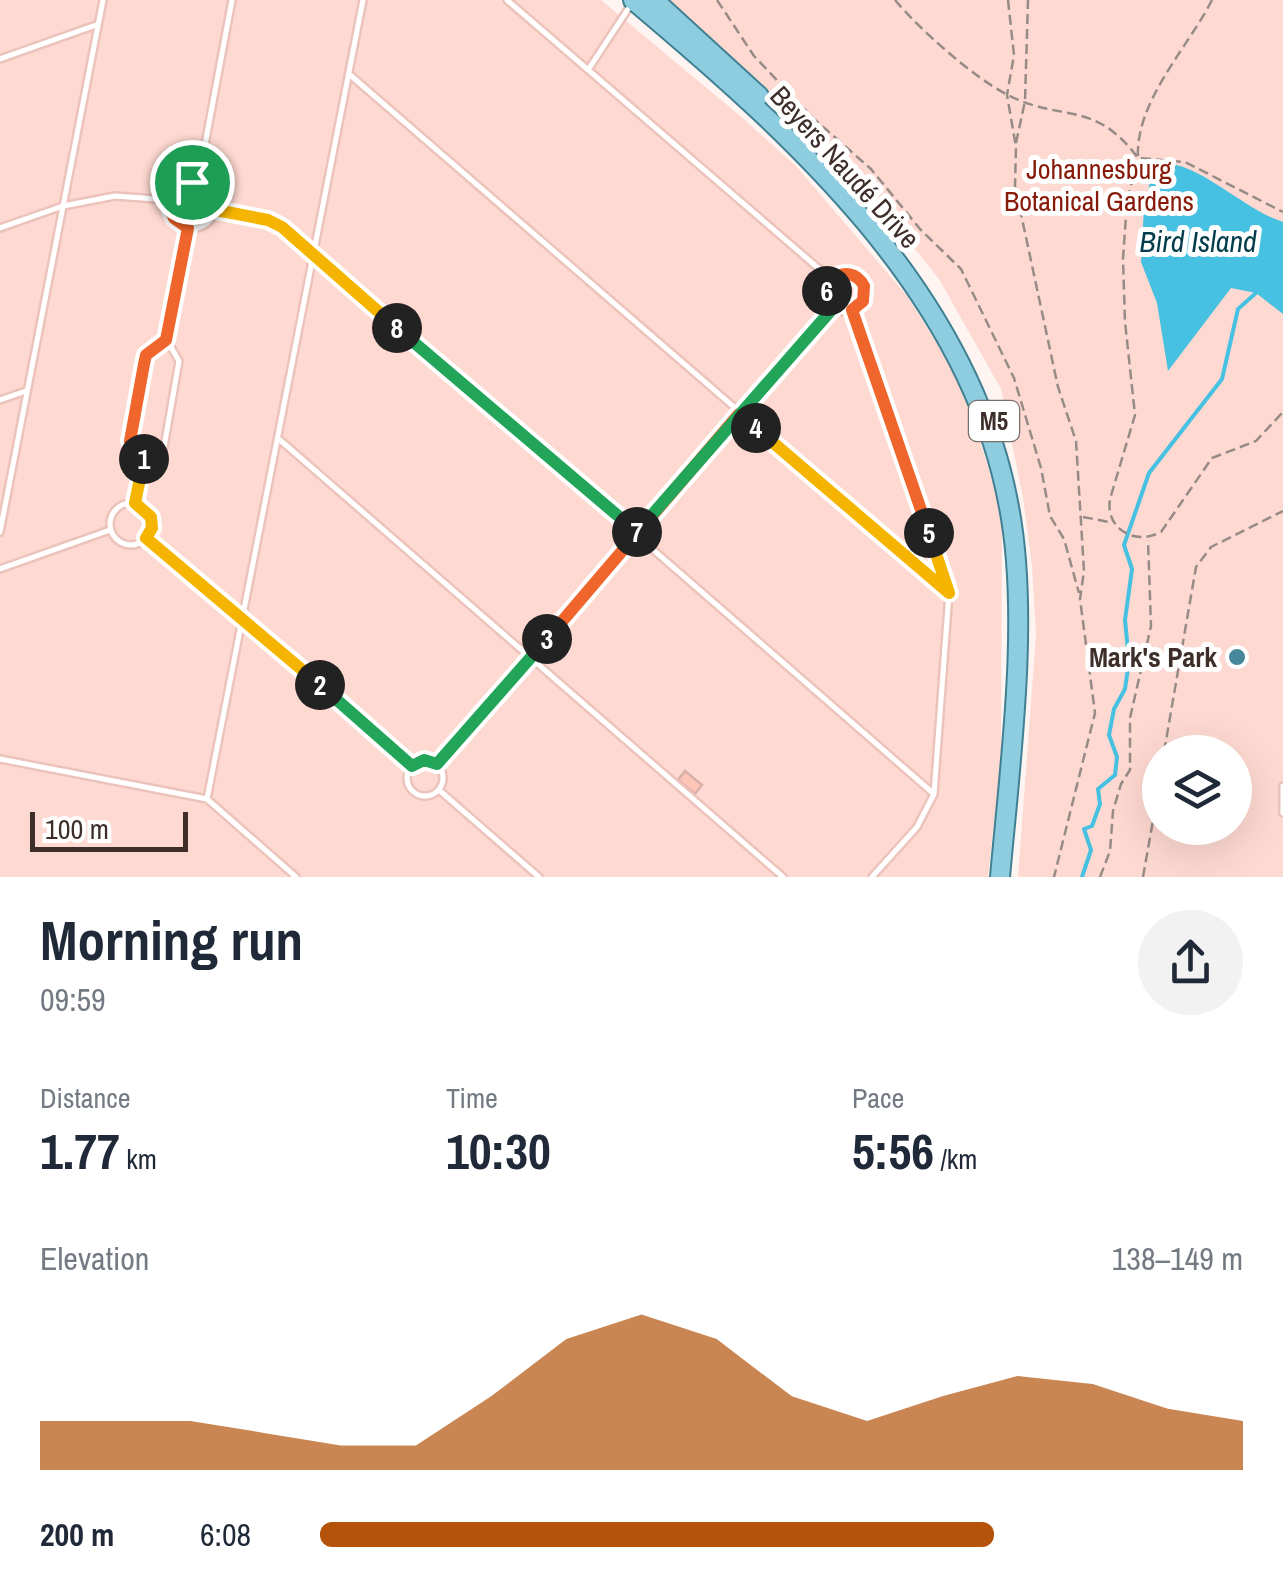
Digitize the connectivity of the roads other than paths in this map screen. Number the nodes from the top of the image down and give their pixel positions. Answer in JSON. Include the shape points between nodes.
{"nodes":[{"id":1,"x":103,"y":0,"type":"edge"},
{"id":2,"x":232,"y":0,"type":"edge"},
{"id":3,"x":362,"y":0,"type":"edge"},
{"id":4,"x":507,"y":0,"type":"edge"},
{"id":5,"x":633,"y":0,"type":"edge"},
{"id":6,"x":654,"y":0,"type":"edge"},
{"id":7,"x":98,"y":24,"type":"junction"},
{"id":8,"x":0,"y":58,"type":"edge"},
{"id":9,"x":588,"y":70,"type":"junction"},
{"id":10,"x":349,"y":74,"type":"junction"},
{"id":11,"x":198,"y":182,"type":"junction"},
{"id":12,"x":170,"y":200,"type":"junction"},
{"id":13,"x":63,"y":206,"type":"junction"},
{"id":14,"x":216,"y":210,"type":"junction"},
{"id":15,"x":0,"y":228,"type":"edge"},
{"id":16,"x":188,"y":228,"type":"junction"},
{"id":17,"x":314,"y":256,"type":"junction"},
{"id":18,"x":832,"y":280,"type":"junction"},
{"id":19,"x":834,"y":307,"type":"junction"},
{"id":20,"x":852,"y":310,"type":"junction"},
{"id":21,"x":166,"y":340,"type":"junction"},
{"id":22,"x":26,"y":390,"type":"junction"},
{"id":23,"x":0,"y":400,"type":"edge"},
{"id":24,"x":739,"y":414,"type":"junction"},
{"id":25,"x":279,"y":439,"type":"junction"},
{"id":26,"x":144,"y":458,"type":"junction"},
{"id":27,"x":135,"y":503,"type":"junction"},
{"id":28,"x":110,"y":530,"type":"junction"},
{"id":29,"x":0,"y":532,"type":"edge"},
{"id":30,"x":636,"y":534,"type":"junction"},
{"id":31,"x":146,"y":538,"type":"junction"},
{"id":32,"x":0,"y":569,"type":"edge"},
{"id":33,"x":949,"y":593,"type":"junction"},
{"id":34,"x":243,"y":618,"type":"junction"},
{"id":35,"x":532,"y":657,"type":"junction"},
{"id":36,"x":0,"y":760,"type":"edge"},
{"id":37,"x":437,"y":764,"type":"junction"},
{"id":38,"x":412,"y":766,"type":"junction"},
{"id":39,"x":1283,"y":786,"type":"edge"},
{"id":40,"x":439,"y":790,"type":"junction"},
{"id":41,"x":934,"y":794,"type":"junction"},
{"id":42,"x":207,"y":799,"type":"junction"},
{"id":43,"x":1282,"y":804,"type":"edge"},
{"id":44,"x":1283,"y":813,"type":"edge"},
{"id":45,"x":296,"y":877,"type":"edge"},
{"id":46,"x":539,"y":877,"type":"edge"},
{"id":47,"x":783,"y":877,"type":"edge"},
{"id":48,"x":872,"y":877,"type":"edge"},
{"id":49,"x":1000,"y":877,"type":"edge"},
{"id":50,"x":1011,"y":877,"type":"edge"}],
"edges":[{"from":1,"to":7,"type":"lane"},
{"from":2,"to":11,"type":"lane"},
{"from":3,"to":10,"type":"lane"},
{"from":4,"to":9,"type":"lane"},
{"from":5,"to":9,"type":"lane"},
{"from":5,"to":49,"type":"main road","name":"Beyers Naudé Drive","number":"M5","via":[[758,110],[866,222],[941,328],[968,382],[1005,489],[1016,573]]},
{"from":6,"to":50,"type":"main road","name":"Beyers Naudé Drive","number":"M5","via":[[770,106],[862,203],[920,277],[977,378],[1010,467],[1026,566]]},
{"from":7,"to":8,"type":"lane"},
{"from":7,"to":13,"type":"lane"},
{"from":9,"to":18,"type":"lane"},
{"from":10,"to":17,"type":"lane"},
{"from":10,"to":24,"type":"lane"},
{"from":11,"to":12,"type":"lane","via":[[180,186]]},
{"from":11,"to":14,"type":"lane","via":[[213,192]]},
{"from":12,"to":13,"type":"lane","via":[[115,196]]},
{"from":12,"to":16,"type":"lane","via":[[174,218]]},
{"from":13,"to":15,"type":"lane"},
{"from":13,"to":22,"type":"lane"},
{"from":14,"to":16,"type":"lane","via":[[206,224]]},
{"from":14,"to":17,"type":"lane","via":[[268,220]]},
{"from":16,"to":21,"type":"lane"},
{"from":17,"to":25,"type":"lane"},
{"from":17,"to":30,"type":"lane"},
{"from":18,"to":19,"type":"lane","via":[[827,294]]},
{"from":18,"to":20,"type":"lane","via":[[845,274],[862,282],[863,301]]},
{"from":19,"to":20,"type":"lane"},
{"from":19,"to":24,"type":"lane"},
{"from":20,"to":33,"type":"lane"},
{"from":21,"to":26,"type":"lane","via":[[144,364],[130,441]]},
{"from":21,"to":26,"type":"lane","via":[[179,361],[166,438],[159,452]]},
{"from":22,"to":23,"type":"lane"},
{"from":22,"to":29,"type":"lane"},
{"from":24,"to":30,"type":"lane"},
{"from":24,"to":33,"type":"lane"},
{"from":25,"to":34,"type":"lane"},
{"from":25,"to":35,"type":"lane"},
{"from":26,"to":27,"type":"lane"},
{"from":27,"to":28,"type":"lane","via":[[114,510]]},
{"from":27,"to":31,"type":"lane","via":[[151,517]]},
{"from":28,"to":31,"type":"lane","via":[[126,544]]},
{"from":28,"to":32,"type":"lane"},
{"from":30,"to":35,"type":"lane"},
{"from":30,"to":41,"type":"lane"},
{"from":31,"to":34,"type":"lane"},
{"from":33,"to":41,"type":"lane"},
{"from":34,"to":38,"type":"lane"},
{"from":34,"to":42,"type":"lane"},
{"from":35,"to":37,"type":"lane"},
{"from":35,"to":47,"type":"lane"},
{"from":36,"to":42,"type":"lane"},
{"from":37,"to":38,"type":"lane","via":[[424,760]]},
{"from":37,"to":40,"type":"lane","via":[[444,777]]},
{"from":38,"to":40,"type":"lane","via":[[407,779],[413,792]]},
{"from":39,"to":43,"type":"lane"},
{"from":40,"to":46,"type":"lane"},
{"from":41,"to":48,"type":"lane","via":[[917,827]]},
{"from":42,"to":45,"type":"lane"},
{"from":43,"to":44,"type":"lane"}]}
